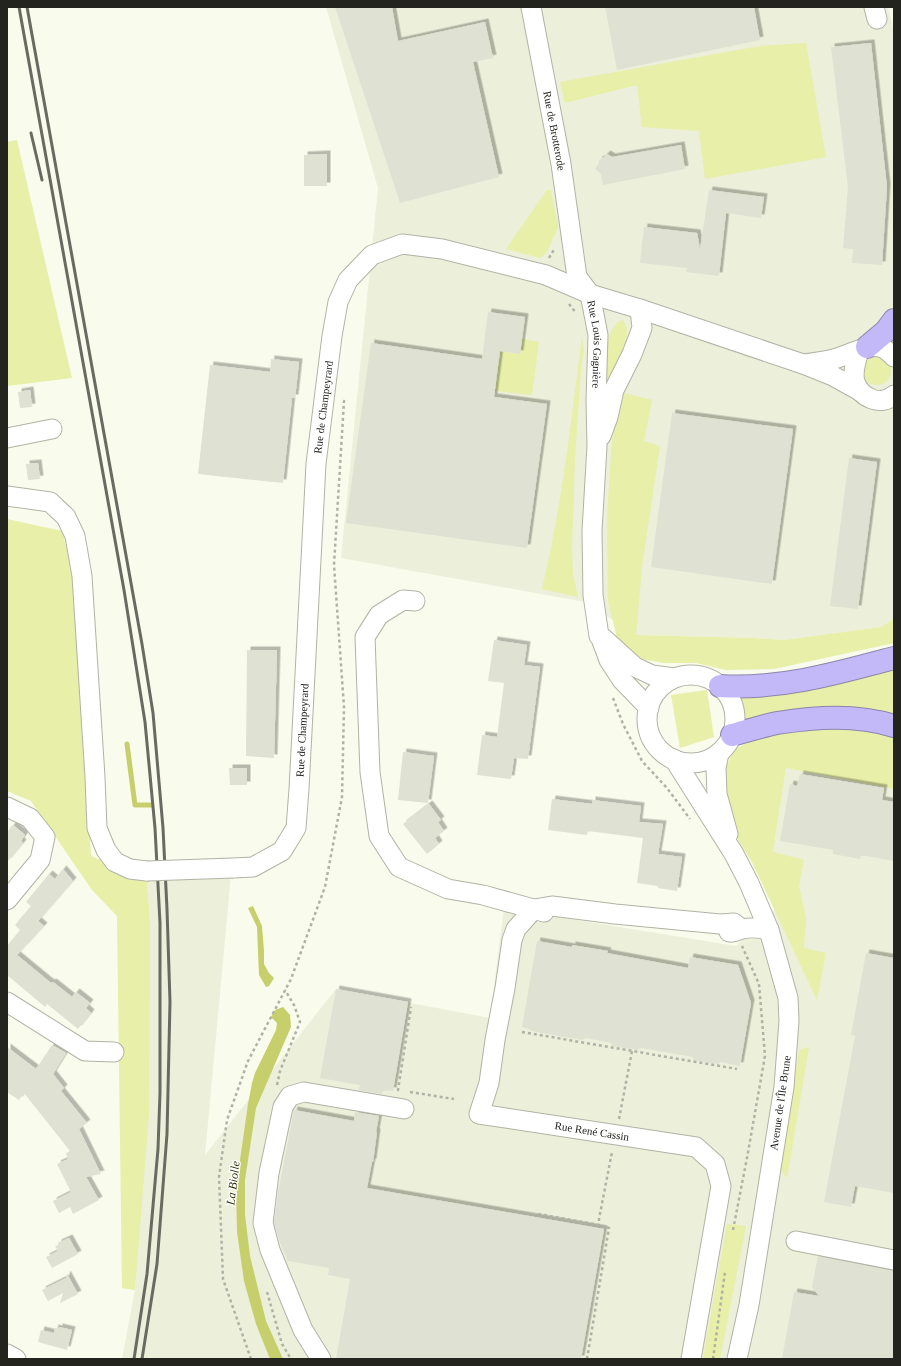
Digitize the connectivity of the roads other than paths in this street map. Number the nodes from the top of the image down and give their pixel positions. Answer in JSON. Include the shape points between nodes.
{"nodes":[{"id":1,"x":531,"y":7,"type":"edge"},
{"id":2,"x":574,"y":256,"type":"junction"},
{"id":3,"x":551,"y":277,"type":"junction"},
{"id":4,"x":590,"y":294,"type":"junction"},
{"id":5,"x":640,"y":309,"type":"junction"},
{"id":6,"x":894,"y":320,"type":"edge"},
{"id":7,"x":863,"y":349,"type":"junction"},
{"id":8,"x":894,"y":358,"type":"edge"},
{"id":9,"x":803,"y":364,"type":"junction"},
{"id":10,"x":860,"y":391,"type":"junction"},
{"id":11,"x":894,"y":395,"type":"edge"},
{"id":12,"x":52,"y":429,"type":"dead end"},
{"id":13,"x":7,"y":438,"type":"edge"},
{"id":14,"x":597,"y":446,"type":"junction"},
{"id":15,"x":7,"y":496,"type":"edge"},
{"id":16,"x":414,"y":601,"type":"dead end"},
{"id":17,"x":600,"y":636,"type":"junction"},
{"id":18,"x":894,"y":658,"type":"edge"},
{"id":19,"x":674,"y":678,"type":"junction"},
{"id":20,"x":720,"y":686,"type":"junction"},
{"id":21,"x":649,"y":708,"type":"junction"},
{"id":22,"x":894,"y":726,"type":"edge"},
{"id":23,"x":732,"y":735,"type":"junction"},
{"id":24,"x":719,"y":752,"type":"junction"},
{"id":25,"x":674,"y":759,"type":"junction"},
{"id":26,"x":7,"y":807,"type":"edge"},
{"id":27,"x":734,"y":854,"type":"junction"},
{"id":28,"x":7,"y":900,"type":"edge"},
{"id":29,"x":534,"y":909,"type":"junction"},
{"id":30,"x":769,"y":930,"type":"junction"},
{"id":31,"x":7,"y":1002,"type":"edge"},
{"id":32,"x":114,"y":1052,"type":"dead end"},
{"id":33,"x":404,"y":1109,"type":"dead end"},
{"id":34,"x":796,"y":1241,"type":"dead end"},
{"id":35,"x":894,"y":1260,"type":"edge"},
{"id":36,"x":7,"y":1354,"type":"edge"},
{"id":37,"x":16,"y":1359,"type":"edge"},
{"id":38,"x":322,"y":1359,"type":"edge"},
{"id":39,"x":691,"y":1359,"type":"edge"},
{"id":40,"x":737,"y":1359,"type":"edge"}],
"edges":[{"from":1,"to":2,"type":"street","name":"Rue de Brotterode","via":[[561,164]]},
{"from":2,"to":3,"type":"street"},
{"from":2,"to":4,"type":"street","name":"Rue de Brotterode","via":[[577,277]]},
{"from":3,"to":4,"type":"street","name":"Rue de Champeyrard"},
{"from":3,"to":15,"type":"street","name":"Rue de Champeyrard","bridge":true,"via":[[442,249],[402,244],[372,256],[348,280],[338,302],[332,336],[316,464],[296,828],[282,851],[253,867],[147,871],[130,869],[115,862],[106,850],[97,828],[83,584],[75,536],[66,517],[50,502]]},
{"from":4,"to":5,"type":"street","name":"Rue Louis Gagnière"},
{"from":4,"to":14,"type":"street","name":"Rue Louis Gagnière","via":[[598,335]]},
{"from":5,"to":9,"type":"street","name":"Rue Louis Gagnière"},
{"from":5,"to":14,"type":"street","name":"Rue Louis Gagnière","via":[[642,328],[614,390],[608,417]]},
{"from":6,"to":7,"type":"highway","via":[[886,331]]},
{"from":7,"to":8,"type":"street","via":[[879,347],[888,351]]},
{"from":7,"to":9,"type":"street","name":"Rue Louis Gagnière","via":[[834,359]]},
{"from":7,"to":10,"type":"street","via":[[854,373]]},
{"from":9,"to":10,"type":"street","name":"Rue Louis Gagnière"},
{"from":10,"to":11,"type":"street","name":"Rue Louis Gagnière","via":[[867,397],[879,401]]},
{"from":12,"to":13,"type":"street"},
{"from":14,"to":17,"type":"street","name":"Rue Louis Gagnière","via":[[592,531],[593,595]]},
{"from":16,"to":29,"type":"street","via":[[403,600],[379,615],[365,637],[370,772],[379,836],[399,867],[448,889],[483,895]]},
{"from":17,"to":19,"type":"street","via":[[635,667],[652,674]]},
{"from":17,"to":21,"type":"street","name":"Rue Louis Gagnière","via":[[609,660],[622,680]]},
{"from":18,"to":20,"type":"highway","via":[[792,682]]},
{"from":19,"to":20,"type":"street","via":[[698,675]]},
{"from":19,"to":21,"type":"street","via":[[654,695]]},
{"from":20,"to":23,"type":"street","via":[[729,696],[734,708],[735,722]]},
{"from":21,"to":25,"type":"street","via":[[649,732],[663,752]]},
{"from":22,"to":23,"type":"highway","via":[[839,717],[776,723]]},
{"from":23,"to":24,"type":"street"},
{"from":24,"to":25,"type":"street","via":[[709,759],[698,762]]},
{"from":24,"to":27,"type":"street","name":"Avenue de l'Île Brune","via":[[716,768],[717,794]]},
{"from":25,"to":27,"type":"street","name":"Avenue de l'Île Brune"},
{"from":26,"to":28,"type":"street","via":[[30,818],[45,837],[40,860]]},
{"from":27,"to":30,"type":"street","name":"Avenue de l'Île Brune"},
{"from":29,"to":30,"type":"street","via":[[550,914],[613,922],[734,933],[741,937],[760,928]]},
{"from":29,"to":39,"type":"street","name":"Rue René Cassin","via":[[516,929],[512,940],[489,1083],[479,1114],[696,1147],[715,1164],[721,1186]]},
{"from":30,"to":40,"type":"street","name":"Avenue de l'Île Brune","via":[[788,998],[789,1021],[784,1087],[749,1305]]},
{"from":31,"to":32,"type":"street","via":[[85,1052]]},
{"from":33,"to":38,"type":"street","via":[[304,1092],[290,1096],[283,1107],[269,1173],[263,1223],[270,1250],[303,1330]]},
{"from":34,"to":35,"type":"street"},
{"from":36,"to":37,"type":"street"}]}
